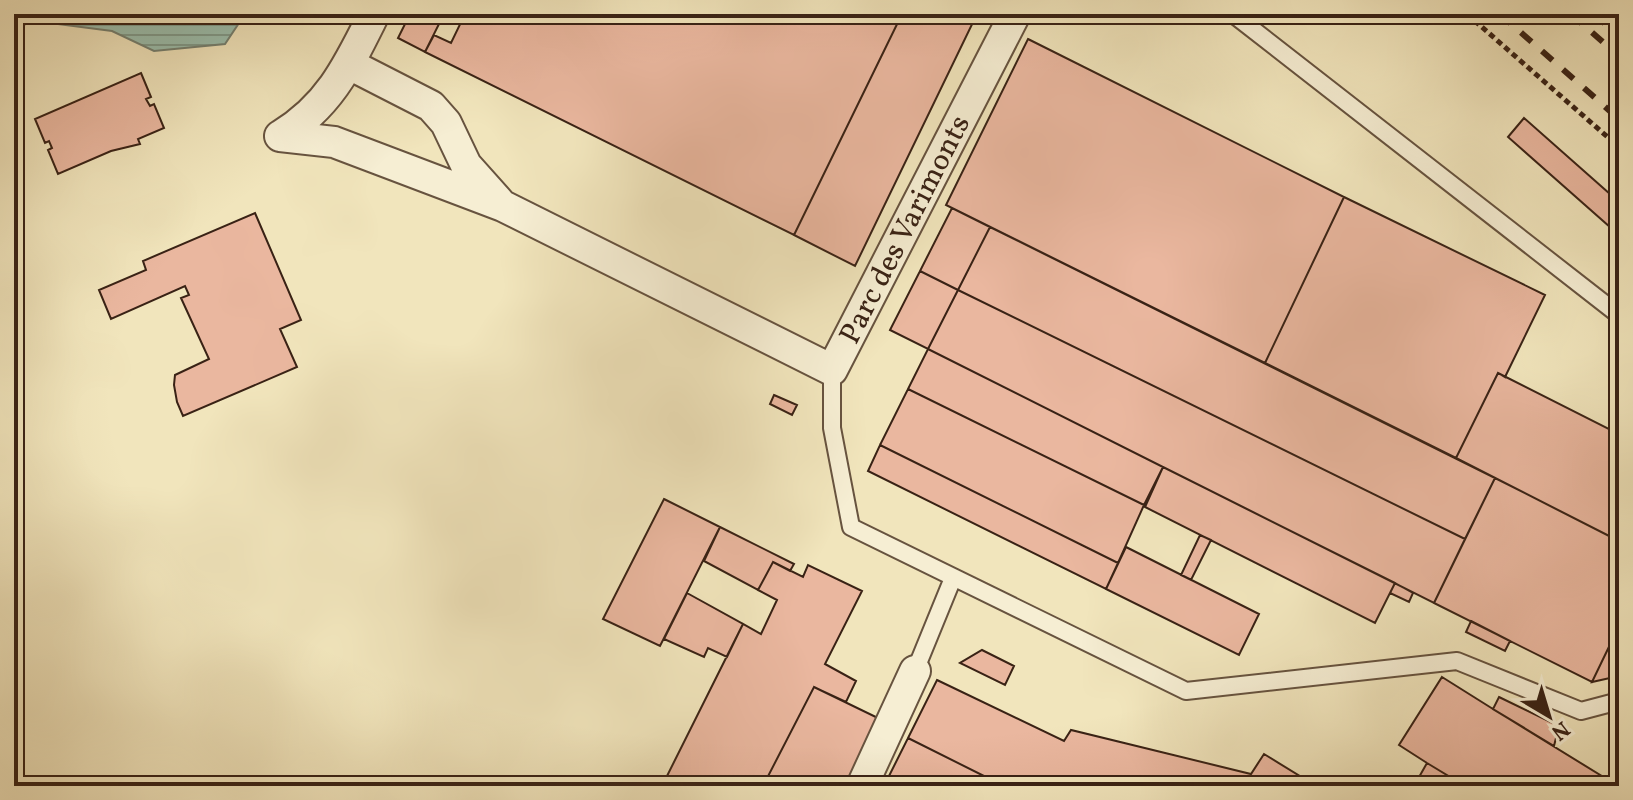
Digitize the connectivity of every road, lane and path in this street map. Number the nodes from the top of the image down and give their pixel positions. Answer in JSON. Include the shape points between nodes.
{"nodes":[{"id":1,"x":374,"y":14,"type":"edge"},
{"id":2,"x":1233,"y":14,"type":"edge"},
{"id":3,"x":1467,"y":14,"type":"edge"},
{"id":4,"x":1014,"y":16,"type":"edge"},
{"id":5,"x":349,"y":64,"type":"junction"},
{"id":6,"x":1619,"y":147,"type":"edge"},
{"id":7,"x":503,"y":206,"type":"junction"},
{"id":8,"x":1619,"y":315,"type":"edge"},
{"id":9,"x":832,"y":370,"type":"junction"},
{"id":10,"x":953,"y":578,"type":"junction"},
{"id":11,"x":915,"y":671,"type":"joint"},
{"id":12,"x":1619,"y":701,"type":"edge"},
{"id":13,"x":862,"y":786,"type":"edge"}],
"edges":[{"from":1,"to":5,"type":"street","name":"Parc des Varimonts"},
{"from":2,"to":8,"type":"lane"},
{"from":3,"to":6,"type":"path"},
{"from":4,"to":9,"type":"street","name":"Parc des Varimonts"},
{"from":5,"to":7,"type":"street","name":"Parc des Varimonts","via":[[431,106],[446,123],[466,165]]},
{"from":5,"to":7,"type":"street","name":"Parc des Varimonts","via":[[326,99],[280,136],[334,142]]},
{"from":7,"to":9,"type":"street","name":"Parc des Varimonts"},
{"from":9,"to":10,"type":"lane","via":[[832,428],[851,527]]},
{"from":10,"to":11,"type":"lane"},
{"from":10,"to":12,"type":"lane","via":[[1186,691],[1457,661],[1581,711]]},
{"from":11,"to":13,"type":"street"}]}
